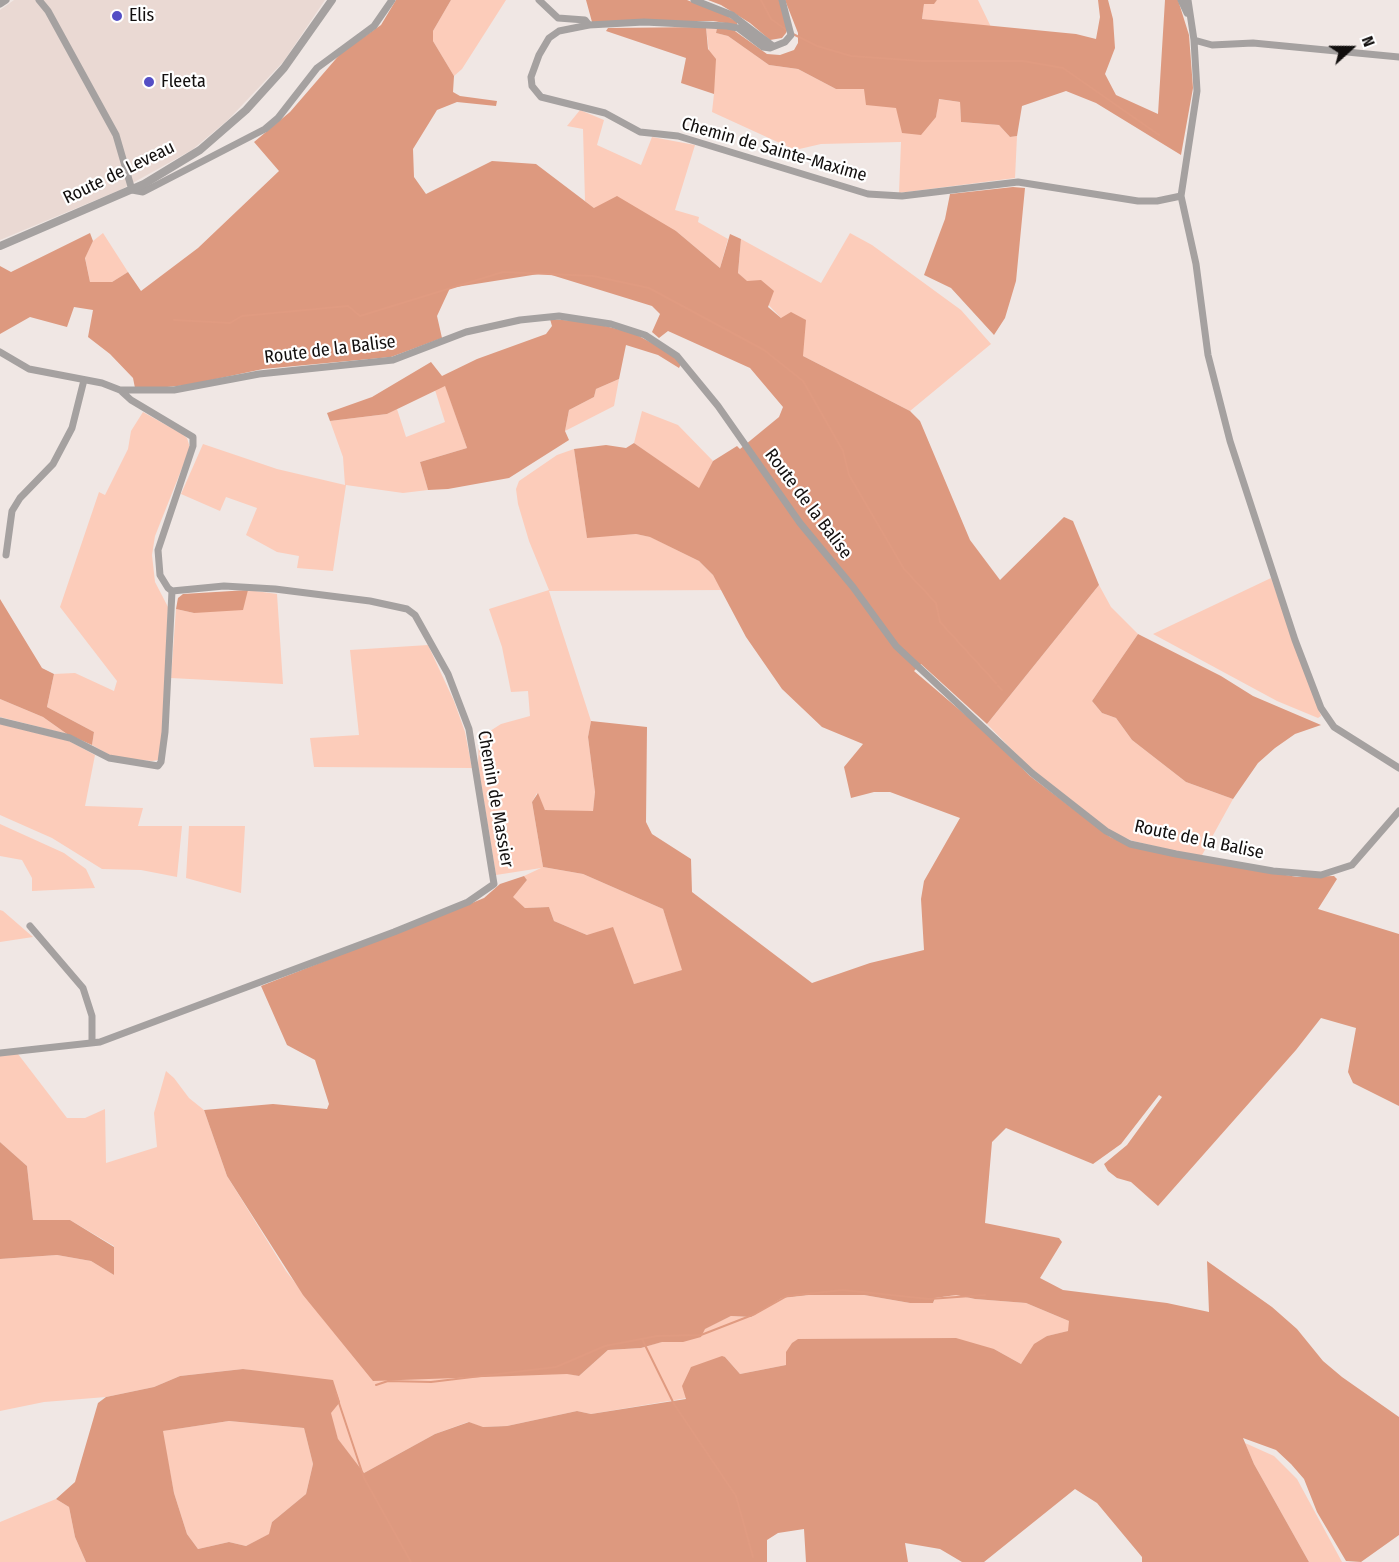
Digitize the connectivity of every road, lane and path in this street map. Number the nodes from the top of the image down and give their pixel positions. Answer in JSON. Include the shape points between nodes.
{"nodes":[{"id":1,"x":6,"y":0,"type":"edge"},
{"id":2,"x":39,"y":0,"type":"edge"},
{"id":3,"x":332,"y":0,"type":"edge"},
{"id":4,"x":392,"y":0,"type":"edge"},
{"id":5,"x":539,"y":0,"type":"edge"},
{"id":6,"x":694,"y":0,"type":"edge"},
{"id":7,"x":782,"y":0,"type":"edge"},
{"id":8,"x":1181,"y":0,"type":"edge"},
{"id":9,"x":1188,"y":0,"type":"edge"},
{"id":10,"x":0,"y":4,"type":"edge"},
{"id":11,"x":1190,"y":21,"type":"junction"},
{"id":12,"x":589,"y":25,"type":"junction"},
{"id":13,"x":1194,"y":40,"type":"junction"},
{"id":14,"x":773,"y":46,"type":"junction"},
{"id":15,"x":1399,"y":57,"type":"edge"},
{"id":16,"x":132,"y":190,"type":"junction"},
{"id":17,"x":1181,"y":195,"type":"junction"},
{"id":18,"x":0,"y":246,"type":"edge"},
{"id":19,"x":0,"y":352,"type":"edge"},
{"id":20,"x":84,"y":380,"type":"junction"},
{"id":21,"x":120,"y":390,"type":"junction"},
{"id":22,"x":6,"y":555,"type":"dead end"},
{"id":23,"x":172,"y":591,"type":"junction"},
{"id":24,"x":0,"y":721,"type":"edge"},
{"id":25,"x":1399,"y":768,"type":"edge"},
{"id":26,"x":1399,"y":811,"type":"edge"},
{"id":27,"x":30,"y":926,"type":"dead end"},
{"id":28,"x":92,"y":1043,"type":"junction"},
{"id":29,"x":0,"y":1053,"type":"edge"}],
"edges":[{"from":1,"to":10,"type":"street"},
{"from":2,"to":16,"type":"street","via":[[116,135]]},
{"from":3,"to":16,"type":"street","name":"Route de Leveau","via":[[294,56],[240,116],[180,164]]},
{"from":4,"to":16,"type":"street","via":[[374,26],[318,68],[265,129],[149,191]]},
{"from":5,"to":12,"type":"street","via":[[558,18],[585,20]]},
{"from":6,"to":14,"type":"street","via":[[732,15]]},
{"from":7,"to":14,"type":"street","via":[[791,31],[785,42]]},
{"from":8,"to":11,"type":"street"},
{"from":9,"to":11,"type":"street"},
{"from":11,"to":13,"type":"street"},
{"from":12,"to":14,"type":"street","name":"Chemin de Sainte-Maxime","via":[[644,22],[727,26],[738,28],[763,47]]},
{"from":12,"to":17,"type":"street","name":"Chemin de Sainte-Maxime","via":[[567,28],[549,38],[531,77],[532,86],[541,97],[605,112],[640,132],[678,136],[829,184],[885,196],[1018,182],[1137,201]]},
{"from":13,"to":15,"type":"street","via":[[1212,45],[1253,43]]},
{"from":13,"to":17,"type":"street","via":[[1197,91]]},
{"from":16,"to":18,"type":"street","name":"Route de Leveau"},
{"from":17,"to":25,"type":"street","via":[[1196,264],[1207,348],[1227,431],[1314,693],[1334,728]]},
{"from":19,"to":20,"type":"street","via":[[29,369]]},
{"from":20,"to":21,"type":"street"},
{"from":20,"to":22,"type":"street","via":[[72,428],[53,464],[12,511]]},
{"from":21,"to":23,"type":"street","via":[[194,440],[158,550],[163,583]]},
{"from":21,"to":26,"type":"street","name":"Route de la Balise","via":[[174,390],[259,374],[393,360],[466,332],[520,320],[560,316],[611,324],[645,336],[677,356],[896,646],[1032,772],[1106,831],[1130,843],[1176,854],[1321,876],[1352,865]]},
{"from":23,"to":24,"type":"street","via":[[165,732],[158,766],[109,758],[70,738]]},
{"from":23,"to":28,"type":"street","name":"Chemin de Massier","via":[[224,586],[274,589],[370,601],[407,609],[415,615],[448,674],[469,729],[494,884],[468,902],[394,932]]},
{"from":27,"to":28,"type":"street","via":[[83,988],[92,1016]]},
{"from":28,"to":29,"type":"street","name":"Chemin de Massier"}]}
